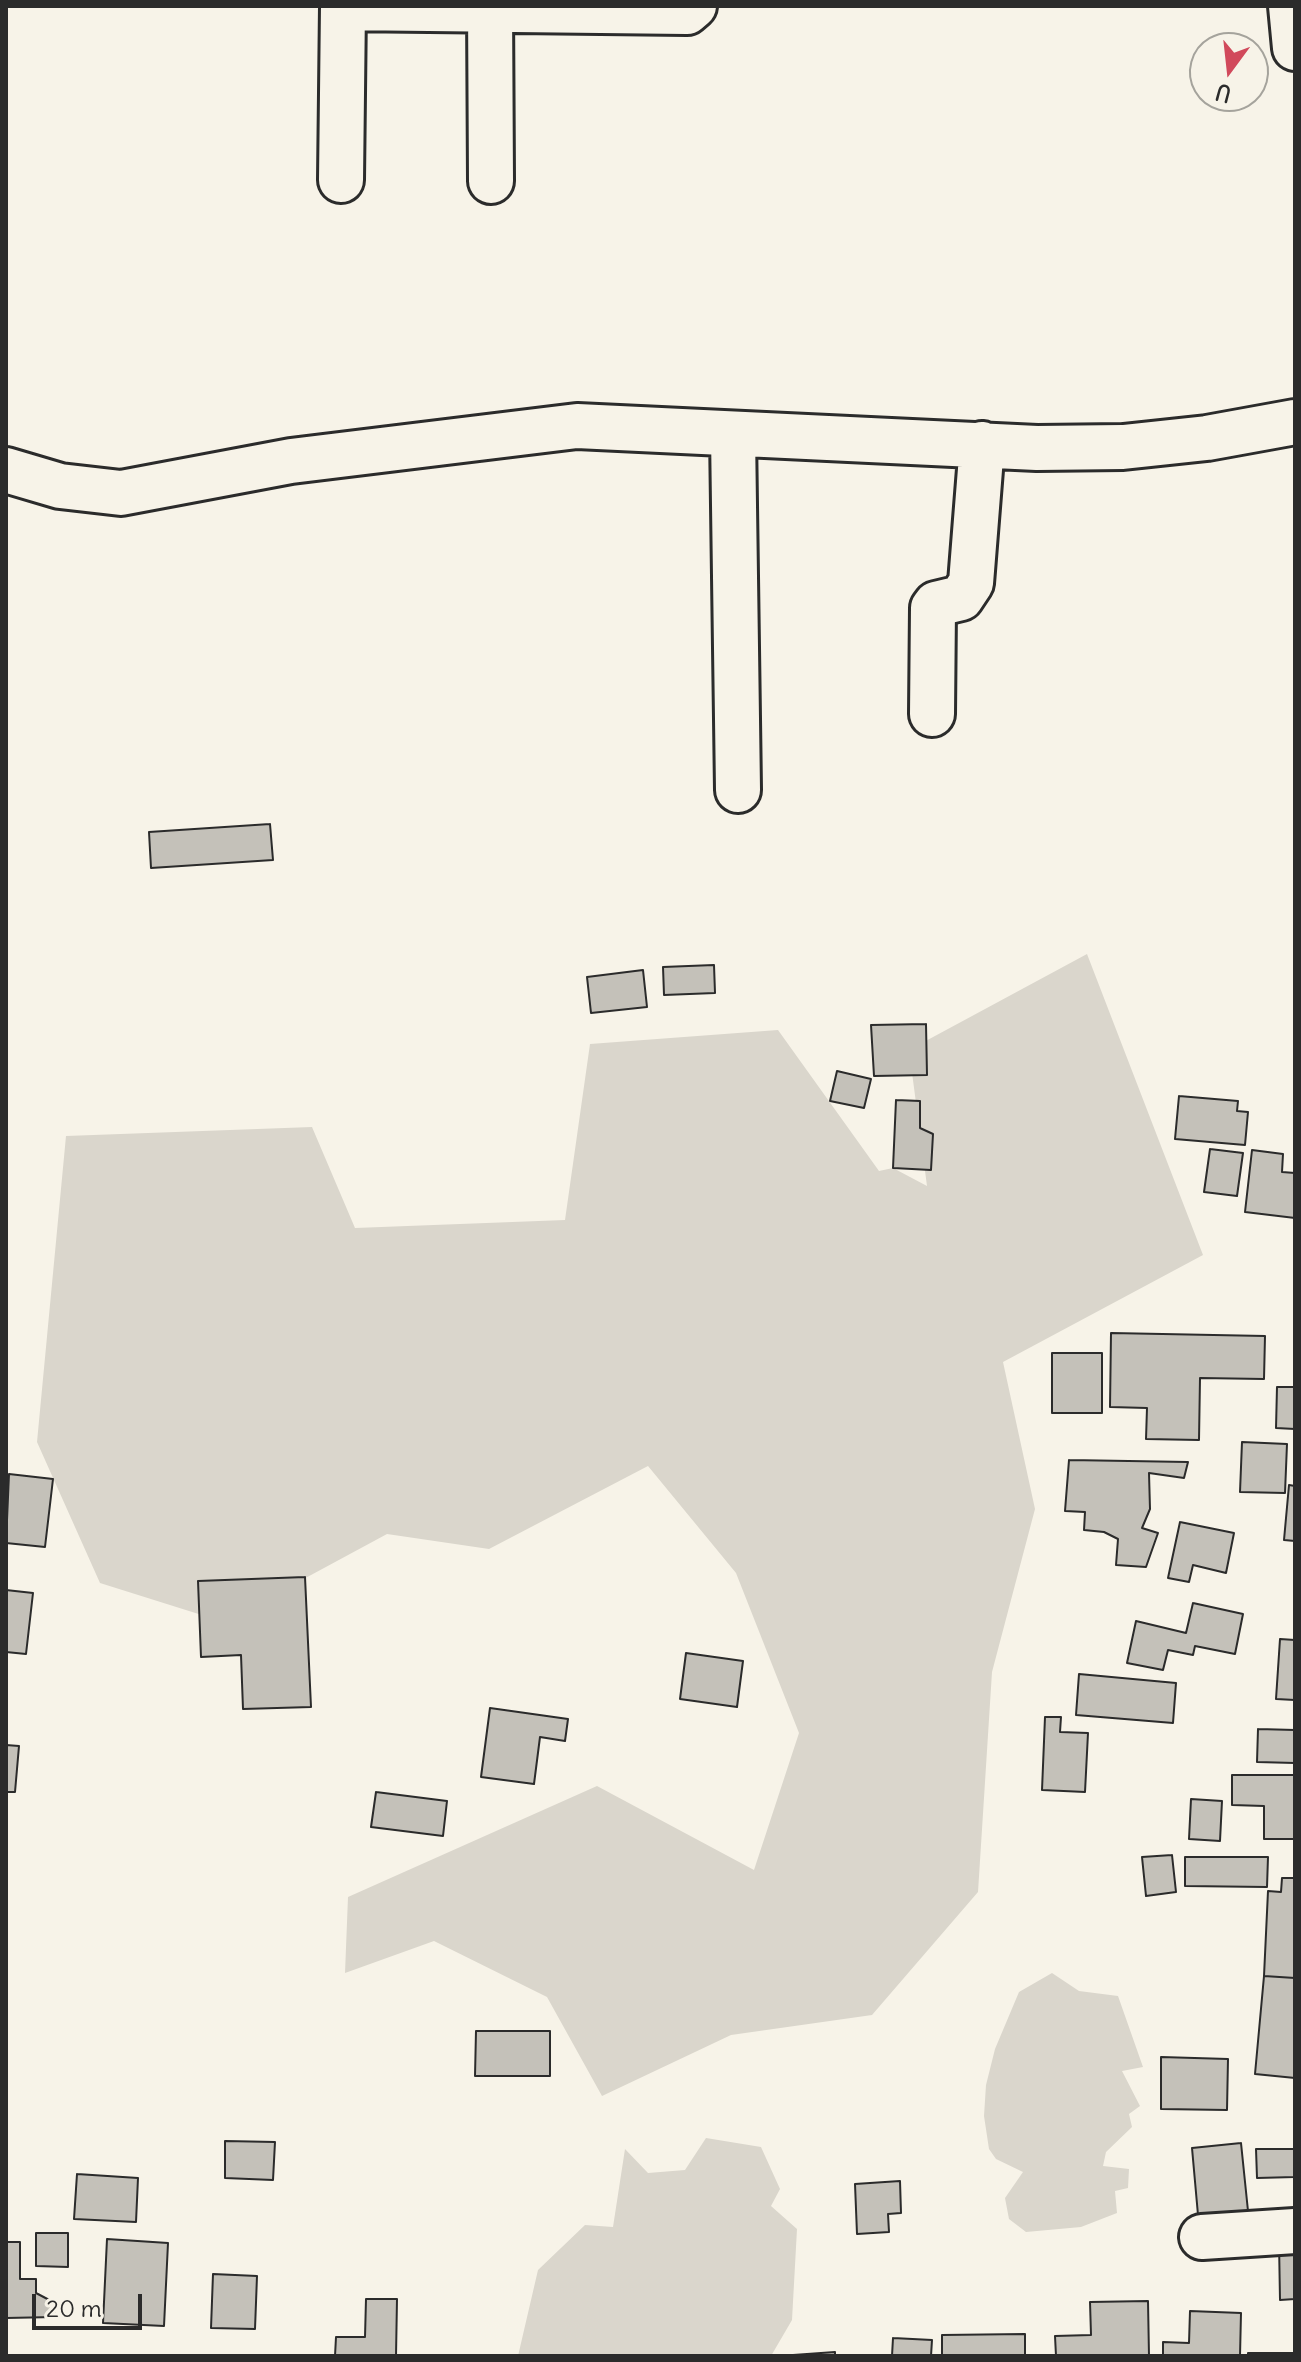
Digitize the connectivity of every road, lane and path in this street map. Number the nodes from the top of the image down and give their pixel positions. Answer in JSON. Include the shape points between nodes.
{"nodes":[{"id":1,"x":694,"y":6,"type":"edge"},
{"id":2,"x":1291,"y":6,"type":"edge"},
{"id":3,"x":343,"y":7,"type":"edge"},
{"id":4,"x":490,"y":8,"type":"edge"},
{"id":5,"x":1295,"y":48,"type":"edge"},
{"id":6,"x":341,"y":180,"type":"dead end"},
{"id":7,"x":491,"y":181,"type":"dead end"},
{"id":8,"x":1295,"y":422,"type":"edge"},
{"id":9,"x":733,"y":434,"type":"junction"},
{"id":10,"x":982,"y":444,"type":"junction"},
{"id":11,"x":6,"y":470,"type":"edge"},
{"id":12,"x":932,"y":714,"type":"dead end"},
{"id":13,"x":738,"y":790,"type":"dead end"},
{"id":14,"x":1295,"y":2231,"type":"edge"},
{"id":15,"x":1202,"y":2237,"type":"dead end"}],
"edges":[{"from":1,"to":4,"type":"street","via":[[687,12]]},
{"from":2,"to":5,"type":"street"},
{"from":3,"to":4,"type":"street"},
{"from":3,"to":6,"type":"street"},
{"from":4,"to":7,"type":"street"},
{"from":8,"to":10,"type":"street","via":[[1123,447]]},
{"from":9,"to":10,"type":"street"},
{"from":9,"to":11,"type":"street","via":[[577,426],[291,461],[121,493],[60,486]]},
{"from":9,"to":13,"type":"street"},
{"from":10,"to":12,"type":"street","via":[[971,583],[961,598],[933,608]]},
{"from":14,"to":15,"type":"street"}]}
